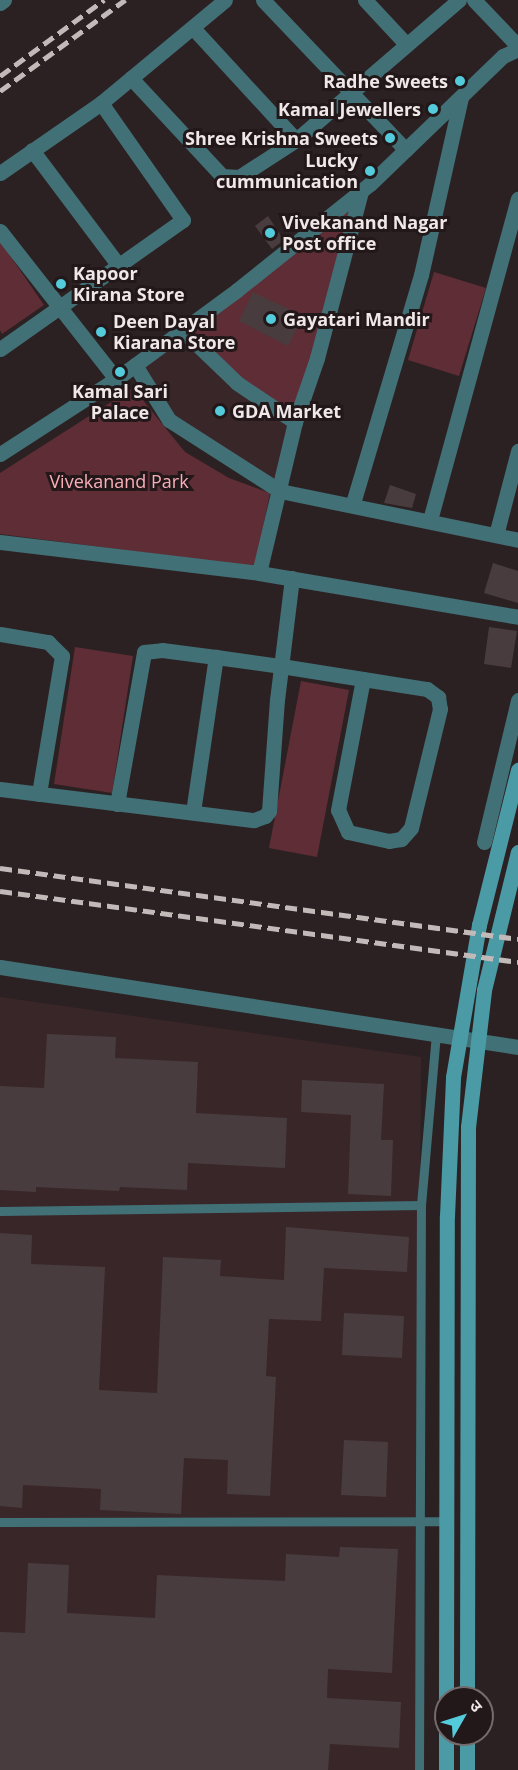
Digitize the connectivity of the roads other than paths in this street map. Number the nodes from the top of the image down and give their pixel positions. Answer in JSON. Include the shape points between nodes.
{"nodes":[{"id":1,"x":4,"y":0,"type":"edge"},
{"id":2,"x":225,"y":0,"type":"edge"},
{"id":3,"x":263,"y":0,"type":"edge"},
{"id":4,"x":365,"y":0,"type":"edge"},
{"id":5,"x":459,"y":0,"type":"edge"},
{"id":6,"x":474,"y":0,"type":"edge"},
{"id":7,"x":0,"y":3,"type":"edge"},
{"id":8,"x":193,"y":28,"type":"junction"},
{"id":9,"x":406,"y":44,"type":"junction"},
{"id":10,"x":518,"y":47,"type":"edge"},
{"id":11,"x":131,"y":78,"type":"junction"},
{"id":12,"x":350,"y":93,"type":"junction"},
{"id":13,"x":460,"y":97,"type":"junction"},
{"id":14,"x":101,"y":103,"type":"junction"},
{"id":15,"x":296,"y":140,"type":"junction"},
{"id":16,"x":32,"y":150,"type":"junction"},
{"id":17,"x":406,"y":150,"type":"junction"},
{"id":18,"x":0,"y":173,"type":"edge"},
{"id":19,"x":361,"y":191,"type":"junction"},
{"id":20,"x":518,"y":199,"type":"edge"},
{"id":21,"x":0,"y":231,"type":"edge"},
{"id":22,"x":119,"y":266,"type":"junction"},
{"id":23,"x":58,"y":308,"type":"junction"},
{"id":24,"x":182,"y":330,"type":"junction"},
{"id":25,"x":0,"y":349,"type":"edge"},
{"id":26,"x":135,"y":365,"type":"junction"},
{"id":27,"x":116,"y":379,"type":"junction"},
{"id":28,"x":295,"y":422,"type":"junction"},
{"id":29,"x":518,"y":451,"type":"edge"},
{"id":30,"x":0,"y":454,"type":"edge"},
{"id":31,"x":280,"y":492,"type":"junction"},
{"id":32,"x":352,"y":503,"type":"junction"},
{"id":33,"x":430,"y":520,"type":"junction"},
{"id":34,"x":496,"y":535,"type":"junction"},
{"id":35,"x":518,"y":540,"type":"edge"},
{"id":36,"x":0,"y":542,"type":"edge"},
{"id":37,"x":259,"y":573,"type":"junction"},
{"id":38,"x":292,"y":578,"type":"junction"},
{"id":39,"x":518,"y":617,"type":"edge"},
{"id":40,"x":0,"y":634,"type":"edge"},
{"id":41,"x":216,"y":657,"type":"junction"},
{"id":42,"x":281,"y":666,"type":"junction"},
{"id":43,"x":363,"y":679,"type":"junction"},
{"id":44,"x":518,"y":700,"type":"edge"},
{"id":45,"x":518,"y":770,"type":"edge"},
{"id":46,"x":0,"y":789,"type":"edge"},
{"id":47,"x":39,"y":794,"type":"junction"},
{"id":48,"x":117,"y":804,"type":"junction"},
{"id":49,"x":193,"y":812,"type":"junction"},
{"id":50,"x":484,"y":842,"type":"dead end"},
{"id":51,"x":518,"y":852,"type":"edge"},
{"id":52,"x":0,"y":967,"type":"edge"},
{"id":53,"x":436,"y":1035,"type":"junction"},
{"id":54,"x":518,"y":1047,"type":"edge"},
{"id":55,"x":421,"y":1205,"type":"junction"},
{"id":56,"x":0,"y":1211,"type":"edge"},
{"id":57,"x":421,"y":1521,"type":"junction"},
{"id":58,"x":447,"y":1521,"type":"junction"},
{"id":59,"x":0,"y":1522,"type":"edge"},
{"id":60,"x":446,"y":1686,"type":"edge"},
{"id":61,"x":467,"y":1686,"type":"edge"},
{"id":62,"x":446,"y":1746,"type":"edge"},
{"id":63,"x":467,"y":1746,"type":"edge"},
{"id":64,"x":419,"y":1770,"type":"edge"},
{"id":65,"x":446,"y":1770,"type":"edge"},
{"id":66,"x":467,"y":1770,"type":"edge"}],
"edges":[{"from":1,"to":7,"type":"street"},
{"from":2,"to":8,"type":"street"},
{"from":3,"to":12,"type":"street"},
{"from":4,"to":9,"type":"street"},
{"from":5,"to":9,"type":"street"},
{"from":6,"to":10,"type":"street"},
{"from":8,"to":11,"type":"street"},
{"from":8,"to":15,"type":"street"},
{"from":9,"to":12,"type":"street"},
{"from":10,"to":13,"type":"street"},
{"from":11,"to":14,"type":"street"},
{"from":11,"to":15,"type":"street","via":[[222,176],[239,177]]},
{"from":12,"to":15,"type":"street"},
{"from":12,"to":17,"type":"street"},
{"from":13,"to":17,"type":"street"},
{"from":13,"to":32,"type":"street","via":[[421,275]]},
{"from":14,"to":16,"type":"street"},
{"from":14,"to":22,"type":"street","via":[[183,220]]},
{"from":16,"to":18,"type":"street"},
{"from":16,"to":22,"type":"street"},
{"from":17,"to":19,"type":"street"},
{"from":19,"to":24,"type":"street"},
{"from":19,"to":28,"type":"street","via":[[317,358]]},
{"from":20,"to":33,"type":"street"},
{"from":21,"to":23,"type":"street"},
{"from":22,"to":23,"type":"street"},
{"from":23,"to":25,"type":"street"},
{"from":23,"to":27,"type":"street"},
{"from":24,"to":26,"type":"street"},
{"from":24,"to":28,"type":"street","via":[[237,383]]},
{"from":26,"to":27,"type":"street"},
{"from":26,"to":31,"type":"street","via":[[169,420]]},
{"from":27,"to":30,"type":"street"},
{"from":28,"to":31,"type":"street"},
{"from":29,"to":34,"type":"street"},
{"from":31,"to":32,"type":"street"},
{"from":31,"to":37,"type":"street"},
{"from":32,"to":33,"type":"street"},
{"from":33,"to":34,"type":"street"},
{"from":34,"to":35,"type":"street"},
{"from":36,"to":37,"type":"street"},
{"from":37,"to":38,"type":"street"},
{"from":38,"to":39,"type":"street"},
{"from":38,"to":42,"type":"street"},
{"from":40,"to":47,"type":"street","via":[[48,642],[62,656]]},
{"from":41,"to":42,"type":"street"},
{"from":41,"to":48,"type":"street","via":[[162,650],[144,652]]},
{"from":41,"to":49,"type":"street"},
{"from":42,"to":43,"type":"street"},
{"from":42,"to":49,"type":"street","via":[[269,810],[254,820]]},
{"from":43,"to":43,"type":"street","via":[[427,689],[438,697],[440,709],[411,828],[401,839],[389,841],[348,832],[338,810]]},
{"from":44,"to":50,"type":"street"},
{"from":45,"to":58,"type":"main road","via":[[480,917],[453,1077]]},
{"from":46,"to":47,"type":"street"},
{"from":47,"to":48,"type":"street"},
{"from":48,"to":49,"type":"street"},
{"from":51,"to":61,"type":"main road","via":[[497,928],[468,1127]]},
{"from":52,"to":53,"type":"street"},
{"from":53,"to":54,"type":"street"},
{"from":53,"to":55,"type":"lane"},
{"from":55,"to":56,"type":"lane"},
{"from":55,"to":57,"type":"lane"},
{"from":57,"to":58,"type":"lane"},
{"from":57,"to":59,"type":"lane"},
{"from":57,"to":64,"type":"lane"},
{"from":58,"to":60,"type":"main road"},
{"from":62,"to":65,"type":"main road"},
{"from":63,"to":66,"type":"main road"}]}
